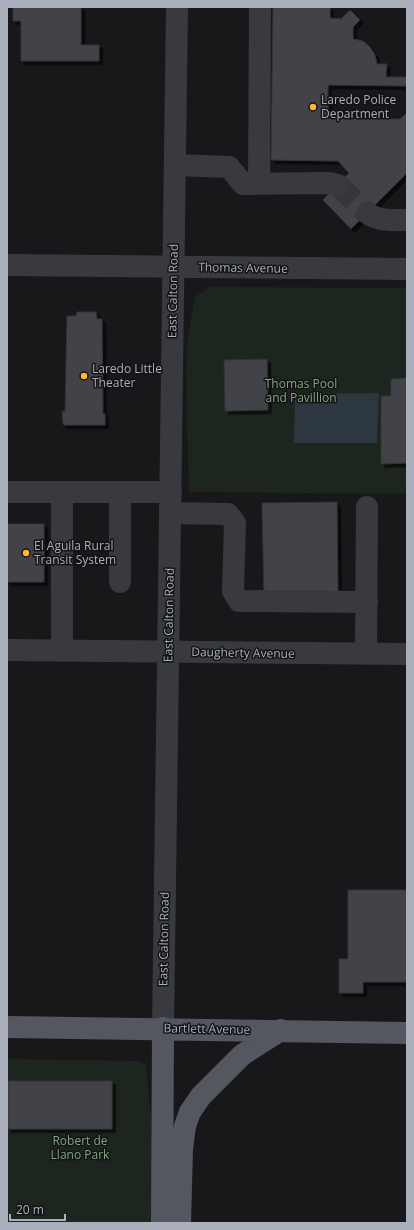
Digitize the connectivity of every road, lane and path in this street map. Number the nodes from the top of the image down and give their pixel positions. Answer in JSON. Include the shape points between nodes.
{"nodes":[{"id":1,"x":177,"y":7,"type":"edge"},
{"id":2,"x":260,"y":7,"type":"edge"},
{"id":3,"x":175,"y":165,"type":"junction"},
{"id":4,"x":259,"y":184,"type":"junction"},
{"id":5,"x":338,"y":185,"type":"tunnel mouth"},
{"id":6,"x":367,"y":213,"type":"tunnel mouth"},
{"id":7,"x":407,"y":220,"type":"edge"},
{"id":8,"x":7,"y":265,"type":"edge"},
{"id":9,"x":174,"y":267,"type":"junction"},
{"id":10,"x":407,"y":269,"type":"edge"},
{"id":11,"x":7,"y":492,"type":"edge"},
{"id":12,"x":62,"y":492,"type":"junction"},
{"id":13,"x":120,"y":492,"type":"junction"},
{"id":14,"x":170,"y":502,"type":"junction"},
{"id":15,"x":368,"y":507,"type":"dead end"},
{"id":16,"x":120,"y":582,"type":"dead end"},
{"id":17,"x":366,"y":602,"type":"junction"},
{"id":18,"x":7,"y":650,"type":"edge"},
{"id":19,"x":62,"y":650,"type":"junction"},
{"id":20,"x":168,"y":652,"type":"junction"},
{"id":21,"x":366,"y":654,"type":"junction"},
{"id":22,"x":407,"y":654,"type":"edge"},
{"id":23,"x":7,"y":1027,"type":"edge"},
{"id":24,"x":163,"y":1028,"type":"junction"},
{"id":25,"x":281,"y":1030,"type":"junction"},
{"id":26,"x":407,"y":1032,"type":"edge"},
{"id":27,"x":162,"y":1223,"type":"edge"},
{"id":28,"x":180,"y":1223,"type":"edge"}],
"edges":[{"from":1,"to":3,"type":"street","name":"East Calton Road"},
{"from":2,"to":4,"type":"street"},
{"from":3,"to":4,"type":"street","via":[[229,167],[242,184]]},
{"from":3,"to":9,"type":"street","name":"East Calton Road"},
{"from":4,"to":5,"type":"street"},
{"from":6,"to":7,"type":"street","via":[[383,221]]},
{"from":8,"to":9,"type":"street","name":"Thomas Avenue"},
{"from":9,"to":10,"type":"street","name":"Thomas Avenue"},
{"from":9,"to":14,"type":"street","name":"East Calton Road"},
{"from":11,"to":12,"type":"street"},
{"from":12,"to":13,"type":"street"},
{"from":12,"to":19,"type":"street"},
{"from":13,"to":14,"type":"street"},
{"from":13,"to":16,"type":"street"},
{"from":14,"to":17,"type":"street","via":[[228,514],[235,523],[233,591],[239,601]]},
{"from":14,"to":20,"type":"street","name":"East Calton Road"},
{"from":15,"to":17,"type":"street"},
{"from":17,"to":21,"type":"street"},
{"from":18,"to":19,"type":"street","name":"Daugherty Avenue"},
{"from":19,"to":20,"type":"street","name":"Daugherty Avenue"},
{"from":20,"to":21,"type":"street","name":"Daugherty Avenue"},
{"from":20,"to":24,"type":"street","name":"East Calton Road"},
{"from":21,"to":22,"type":"street","name":"Daugherty Avenue"},
{"from":23,"to":24,"type":"main road","name":"Bartlett Avenue"},
{"from":24,"to":25,"type":"main road","name":"Bartlett Avenue"},
{"from":24,"to":27,"type":"main road","name":"East Calton Road"},
{"from":25,"to":26,"type":"main road","name":"Bartlett Avenue"},
{"from":25,"to":28,"type":"main road","via":[[242,1055],[200,1096],[190,1112],[182,1149]]}]}
